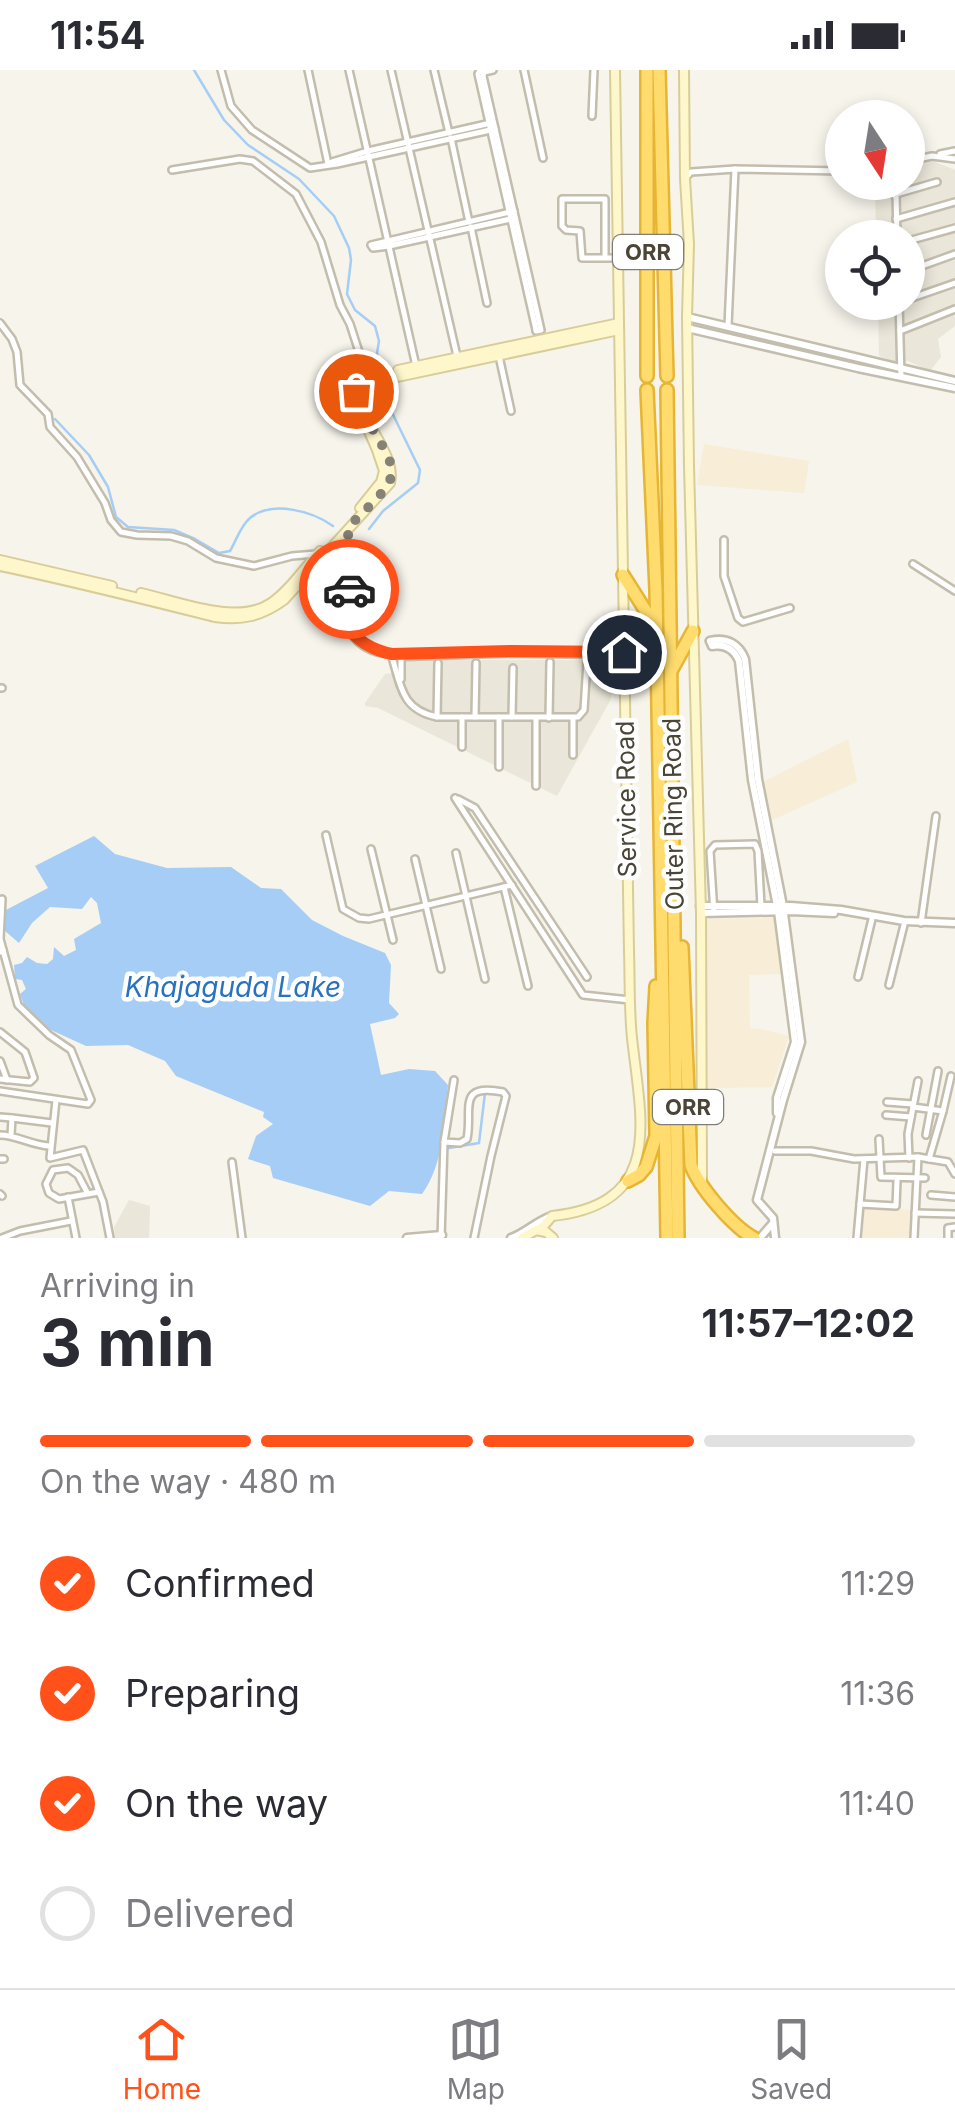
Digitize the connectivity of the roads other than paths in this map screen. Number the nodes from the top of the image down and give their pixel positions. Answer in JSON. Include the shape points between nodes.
{"nodes":[{"id":1,"x":221,"y":70,"type":"edge"},
{"id":2,"x":308,"y":70,"type":"edge"},
{"id":3,"x":349,"y":70,"type":"edge"},
{"id":4,"x":392,"y":70,"type":"edge"},
{"id":5,"x":434,"y":70,"type":"edge"},
{"id":6,"x":492,"y":70,"type":"edge"},
{"id":7,"x":524,"y":70,"type":"edge"},
{"id":8,"x":594,"y":70,"type":"edge"},
{"id":9,"x":615,"y":70,"type":"edge"},
{"id":10,"x":647,"y":70,"type":"edge"},
{"id":11,"x":659,"y":70,"type":"edge"},
{"id":12,"x":684,"y":70,"type":"edge"},
{"id":13,"x":480,"y":73,"type":"edge"},
{"id":14,"x":592,"y":116,"type":"dead end"},
{"id":15,"x":493,"y":126,"type":"junction"},
{"id":16,"x":450,"y":135,"type":"junction"},
{"id":17,"x":409,"y":144,"type":"junction"},
{"id":18,"x":955,"y":151,"type":"edge"},
{"id":19,"x":368,"y":153,"type":"junction"},
{"id":20,"x":932,"y":156,"type":"junction"},
{"id":21,"x":925,"y":157,"type":"edge"},
{"id":22,"x":543,"y":158,"type":"dead end"},
{"id":23,"x":955,"y":162,"type":"edge"},
{"id":24,"x":329,"y":164,"type":"junction"},
{"id":25,"x":734,"y":168,"type":"junction"},
{"id":26,"x":172,"y":170,"type":"dead end"},
{"id":27,"x":825,"y":171,"type":"edge"},
{"id":28,"x":684,"y":179,"type":"junction"},
{"id":29,"x":937,"y":182,"type":"dead end"},
{"id":30,"x":925,"y":185,"type":"edge"},
{"id":31,"x":896,"y":200,"type":"edge"},
{"id":32,"x":955,"y":202,"type":"edge"},
{"id":33,"x":512,"y":215,"type":"junction"},
{"id":34,"x":896,"y":219,"type":"joint"},
{"id":35,"x":470,"y":224,"type":"junction"},
{"id":36,"x":955,"y":228,"type":"edge"},
{"id":37,"x":430,"y":233,"type":"junction"},
{"id":38,"x":925,"y":236,"type":"edge"},
{"id":39,"x":389,"y":243,"type":"junction"},
{"id":40,"x":955,"y":254,"type":"edge"},
{"id":41,"x":605,"y":258,"type":"junction"},
{"id":42,"x":618,"y":258,"type":"junction"},
{"id":43,"x":925,"y":265,"type":"edge"},
{"id":44,"x":955,"y":283,"type":"edge"},
{"id":45,"x":925,"y":293,"type":"edge"},
{"id":46,"x":487,"y":302,"type":"dead end"},
{"id":47,"x":955,"y":309,"type":"edge"},
{"id":48,"x":687,"y":317,"type":"junction"},
{"id":49,"x":900,"y":320,"type":"edge"},
{"id":50,"x":0,"y":323,"type":"edge"},
{"id":51,"x":619,"y":326,"type":"junction"},
{"id":52,"x":728,"y":326,"type":"junction"},
{"id":53,"x":687,"y":328,"type":"junction"},
{"id":54,"x":900,"y":331,"type":"junction"},
{"id":55,"x":760,"y":333,"type":"junction"},
{"id":56,"x":757,"y":343,"type":"junction"},
{"id":57,"x":822,"y":348,"type":"junction"},
{"id":58,"x":498,"y":355,"type":"junction"},
{"id":59,"x":457,"y":356,"type":"junction"},
{"id":60,"x":820,"y":358,"type":"junction"},
{"id":61,"x":416,"y":366,"type":"junction"},
{"id":62,"x":902,"y":367,"type":"junction"},
{"id":63,"x":647,"y":376,"type":"dead end"},
{"id":64,"x":667,"y":376,"type":"dead end"},
{"id":65,"x":902,"y":377,"type":"junction"},
{"id":66,"x":376,"y":379,"type":"junction"},
{"id":67,"x":955,"y":385,"type":"edge"},
{"id":68,"x":648,"y":390,"type":"dead end"},
{"id":69,"x":667,"y":390,"type":"dead end"},
{"id":70,"x":512,"y":411,"type":"dead end"},
{"id":71,"x":668,"y":514,"type":"junction"},
{"id":72,"x":653,"y":515,"type":"junction"},
{"id":73,"x":349,"y":524,"type":"junction"},
{"id":74,"x":724,"y":540,"type":"dead end"},
{"id":75,"x":346,"y":550,"type":"junction"},
{"id":76,"x":322,"y":552,"type":"junction"},
{"id":77,"x":0,"y":563,"type":"edge"},
{"id":78,"x":912,"y":564,"type":"dead end"},
{"id":79,"x":623,"y":575,"type":"junction"},
{"id":80,"x":955,"y":591,"type":"edge"},
{"id":81,"x":790,"y":608,"type":"dead end"},
{"id":82,"x":656,"y":628,"type":"junction"},
{"id":83,"x":693,"y":631,"type":"junction"},
{"id":84,"x":624,"y":654,"type":"junction"},
{"id":85,"x":392,"y":655,"type":"junction"},
{"id":86,"x":400,"y":656,"type":"junction"},
{"id":87,"x":550,"y":662,"type":"dead end"},
{"id":88,"x":587,"y":662,"type":"dead end"},
{"id":89,"x":438,"y":663,"type":"dead end"},
{"id":90,"x":476,"y":664,"type":"dead end"},
{"id":91,"x":742,"y":664,"type":"junction"},
{"id":92,"x":514,"y":668,"type":"dead end"},
{"id":93,"x":670,"y":673,"type":"junction"},
{"id":94,"x":401,"y":687,"type":"junction"},
{"id":95,"x":437,"y":717,"type":"junction"},
{"id":96,"x":462,"y":717,"type":"junction"},
{"id":97,"x":476,"y":717,"type":"junction"},
{"id":98,"x":499,"y":717,"type":"junction"},
{"id":99,"x":512,"y":717,"type":"junction"},
{"id":100,"x":536,"y":718,"type":"junction"},
{"id":101,"x":549,"y":718,"type":"junction"},
{"id":102,"x":574,"y":718,"type":"junction"},
{"id":103,"x":462,"y":748,"type":"dead end"},
{"id":104,"x":573,"y":754,"type":"dead end"},
{"id":105,"x":499,"y":767,"type":"dead end"},
{"id":106,"x":536,"y":786,"type":"dead end"},
{"id":107,"x":936,"y":816,"type":"dead end"},
{"id":108,"x":326,"y":835,"type":"dead end"},
{"id":109,"x":371,"y":849,"type":"dead end"},
{"id":110,"x":456,"y":853,"type":"dead end"},
{"id":111,"x":415,"y":859,"type":"dead end"},
{"id":112,"x":667,"y":867,"type":"junction"},
{"id":113,"x":508,"y":886,"type":"junction"},
{"id":114,"x":466,"y":896,"type":"junction"},
{"id":115,"x":0,"y":900,"type":"edge"},
{"id":116,"x":426,"y":906,"type":"junction"},
{"id":117,"x":761,"y":906,"type":"junction"},
{"id":118,"x":781,"y":909,"type":"junction"},
{"id":119,"x":700,"y":910,"type":"junction"},
{"id":120,"x":714,"y":910,"type":"junction"},
{"id":121,"x":387,"y":915,"type":"junction"},
{"id":122,"x":872,"y":919,"type":"junction"},
{"id":123,"x":921,"y":923,"type":"junction"},
{"id":124,"x":904,"y":925,"type":"junction"},
{"id":125,"x":955,"y":926,"type":"edge"},
{"id":126,"x":393,"y":940,"type":"dead end"},
{"id":127,"x":1,"y":951,"type":"edge"},
{"id":128,"x":440,"y":969,"type":"dead end"},
{"id":129,"x":582,"y":970,"type":"junction"},
{"id":130,"x":571,"y":976,"type":"junction"},
{"id":131,"x":587,"y":977,"type":"dead end"},
{"id":132,"x":858,"y":977,"type":"dead end"},
{"id":133,"x":485,"y":978,"type":"dead end"},
{"id":134,"x":528,"y":986,"type":"dead end"},
{"id":135,"x":889,"y":986,"type":"dead end"},
{"id":136,"x":630,"y":1000,"type":"junction"},
{"id":137,"x":0,"y":1032,"type":"edge"},
{"id":138,"x":0,"y":1062,"type":"edge"},
{"id":139,"x":938,"y":1071,"type":"dead end"},
{"id":140,"x":951,"y":1076,"type":"dead end"},
{"id":141,"x":3,"y":1079,"type":"edge"},
{"id":142,"x":454,"y":1080,"type":"dead end"},
{"id":143,"x":918,"y":1081,"type":"dead end"},
{"id":144,"x":0,"y":1091,"type":"edge"},
{"id":145,"x":56,"y":1100,"type":"junction"},
{"id":146,"x":886,"y":1102,"type":"dead end"},
{"id":147,"x":913,"y":1105,"type":"junction"},
{"id":148,"x":930,"y":1110,"type":"junction"},
{"id":149,"x":943,"y":1112,"type":"junction"},
{"id":150,"x":886,"y":1115,"type":"dead end"},
{"id":151,"x":0,"y":1117,"type":"edge"},
{"id":152,"x":12,"y":1118,"type":"junction"},
{"id":153,"x":911,"y":1118,"type":"junction"},
{"id":154,"x":52,"y":1123,"type":"junction"},
{"id":155,"x":0,"y":1135,"type":"edge"},
{"id":156,"x":11,"y":1135,"type":"junction"},
{"id":157,"x":926,"y":1135,"type":"dead end"},
{"id":158,"x":880,"y":1140,"type":"dead end"},
{"id":159,"x":444,"y":1142,"type":"junction"},
{"id":160,"x":50,"y":1146,"type":"junction"},
{"id":161,"x":775,"y":1151,"type":"dead end"},
{"id":162,"x":918,"y":1157,"type":"junction"},
{"id":163,"x":909,"y":1158,"type":"junction"},
{"id":164,"x":864,"y":1159,"type":"junction"},
{"id":165,"x":929,"y":1159,"type":"junction"},
{"id":166,"x":880,"y":1160,"type":"junction"},
{"id":167,"x":232,"y":1162,"type":"dead end"},
{"id":168,"x":953,"y":1164,"type":"edge"},
{"id":169,"x":955,"y":1174,"type":"edge"},
{"id":170,"x":921,"y":1178,"type":"junction"},
{"id":171,"x":628,"y":1181,"type":"junction"},
{"id":172,"x":897,"y":1181,"type":"dead end"},
{"id":173,"x":702,"y":1185,"type":"junction"},
{"id":174,"x":955,"y":1186,"type":"edge"},
{"id":175,"x":98,"y":1192,"type":"junction"},
{"id":176,"x":88,"y":1194,"type":"junction"},
{"id":177,"x":931,"y":1195,"type":"dead end"},
{"id":178,"x":954,"y":1197,"type":"edge"},
{"id":179,"x":68,"y":1198,"type":"junction"},
{"id":180,"x":860,"y":1204,"type":"junction"},
{"id":181,"x":915,"y":1213,"type":"junction"},
{"id":182,"x":955,"y":1214,"type":"edge"},
{"id":183,"x":552,"y":1216,"type":"junction"},
{"id":184,"x":72,"y":1222,"type":"junction"},
{"id":185,"x":774,"y":1222,"type":"junction"},
{"id":186,"x":955,"y":1227,"type":"edge"},
{"id":187,"x":38,"y":1228,"type":"junction"},
{"id":188,"x":540,"y":1230,"type":"junction"},
{"id":189,"x":441,"y":1237,"type":"edge"},
{"id":190,"x":2,"y":1238,"type":"edge"},
{"id":191,"x":40,"y":1238,"type":"edge"},
{"id":192,"x":76,"y":1238,"type":"edge"},
{"id":193,"x":110,"y":1238,"type":"edge"},
{"id":194,"x":242,"y":1238,"type":"edge"},
{"id":195,"x":407,"y":1238,"type":"edge"},
{"id":196,"x":474,"y":1238,"type":"edge"},
{"id":197,"x":511,"y":1238,"type":"edge"},
{"id":198,"x":521,"y":1238,"type":"edge"},
{"id":199,"x":553,"y":1238,"type":"edge"},
{"id":200,"x":667,"y":1238,"type":"edge"},
{"id":201,"x":678,"y":1238,"type":"edge"},
{"id":202,"x":757,"y":1238,"type":"edge"},
{"id":203,"x":775,"y":1238,"type":"edge"},
{"id":204,"x":858,"y":1238,"type":"edge"},
{"id":205,"x":914,"y":1238,"type":"edge"},
{"id":206,"x":948,"y":1238,"type":"edge"}],
"edges":[{"from":1,"to":24,"type":"street","via":[[231,106],[252,130],[310,168]]},
{"from":2,"to":24,"type":"street"},
{"from":3,"to":19,"type":"street"},
{"from":4,"to":17,"type":"street"},
{"from":5,"to":16,"type":"street"},
{"from":6,"to":13,"type":"street"},
{"from":7,"to":22,"type":"street"},
{"from":8,"to":14,"type":"street"},
{"from":9,"to":42,"type":"main road","name":"Service Road"},
{"from":10,"to":63,"type":"highway","number":"ORR"},
{"from":11,"to":64,"type":"highway","number":"ORR"},
{"from":12,"to":28,"type":"main road"},
{"from":13,"to":15,"type":"street"},
{"from":15,"to":16,"type":"street"},
{"from":15,"to":33,"type":"street"},
{"from":16,"to":17,"type":"street"},
{"from":16,"to":35,"type":"street"},
{"from":17,"to":19,"type":"street"},
{"from":17,"to":37,"type":"street"},
{"from":18,"to":20,"type":"street"},
{"from":19,"to":24,"type":"street"},
{"from":19,"to":39,"type":"street"},
{"from":20,"to":21,"type":"street"},
{"from":20,"to":23,"type":"street"},
{"from":25,"to":27,"type":"street"},
{"from":25,"to":28,"type":"street","via":[[691,172]]},
{"from":25,"to":52,"type":"street"},
{"from":26,"to":66,"type":"street","via":[[253,161],[296,194]]},
{"from":28,"to":48,"type":"main road"},
{"from":29,"to":30,"type":"street"},
{"from":31,"to":34,"type":"street"},
{"from":32,"to":34,"type":"street"},
{"from":33,"to":33,"type":"street","via":[[540,330],[536,331]]},
{"from":33,"to":35,"type":"street"},
{"from":35,"to":37,"type":"street"},
{"from":35,"to":46,"type":"street"},
{"from":36,"to":38,"type":"street"},
{"from":37,"to":39,"type":"street"},
{"from":37,"to":59,"type":"street"},
{"from":39,"to":61,"type":"street"},
{"from":40,"to":43,"type":"street"},
{"from":41,"to":41,"type":"street","via":[[605,199],[562,199],[562,226],[580,231],[582,258]]},
{"from":41,"to":42,"type":"street"},
{"from":42,"to":51,"type":"main road","name":"Service Road"},
{"from":44,"to":45,"type":"street"},
{"from":47,"to":54,"type":"street"},
{"from":48,"to":52,"type":"street"},
{"from":48,"to":53,"type":"main road"},
{"from":49,"to":54,"type":"street"},
{"from":50,"to":76,"type":"street","via":[[17,352],[20,385],[77,456],[121,532],[171,536],[216,558],[254,566]]},
{"from":51,"to":58,"type":"main road"},
{"from":51,"to":59,"type":"main road"},
{"from":51,"to":79,"type":"main road","name":"Service Road"},
{"from":52,"to":55,"type":"street"},
{"from":53,"to":56,"type":"street"},
{"from":53,"to":83,"type":"main road"},
{"from":54,"to":62,"type":"street"},
{"from":55,"to":56,"type":"street"},
{"from":55,"to":57,"type":"street"},
{"from":56,"to":60,"type":"street"},
{"from":57,"to":60,"type":"street"},
{"from":57,"to":62,"type":"street"},
{"from":58,"to":66,"type":"main road"},
{"from":58,"to":70,"type":"street"},
{"from":59,"to":61,"type":"main road"},
{"from":60,"to":65,"type":"street"},
{"from":61,"to":66,"type":"main road"},
{"from":62,"to":65,"type":"street"},
{"from":62,"to":67,"type":"street"},
{"from":65,"to":67,"type":"street"},
{"from":66,"to":73,"type":"main road","via":[[363,392],[362,406],[392,471],[390,483]]},
{"from":68,"to":72,"type":"highway","name":"Outer Ring Road","number":"ORR"},
{"from":69,"to":71,"type":"highway","name":"Outer Ring Road","number":"ORR"},
{"from":71,"to":72,"type":"highway"},
{"from":71,"to":93,"type":"highway","name":"Outer Ring Road","number":"ORR"},
{"from":72,"to":82,"type":"highway","name":"Outer Ring Road","number":"ORR"},
{"from":73,"to":75,"type":"street"},
{"from":73,"to":76,"type":"main road"},
{"from":74,"to":81,"type":"street","via":[[724,576],[738,618]]},
{"from":75,"to":76,"type":"street"},
{"from":75,"to":85,"type":"street","via":[[347,629],[370,650]]},
{"from":76,"to":77,"type":"main road","via":[[270,610],[230,619]]},
{"from":78,"to":80,"type":"street"},
{"from":79,"to":82,"type":"highway"},
{"from":79,"to":84,"type":"main road","name":"Service Road"},
{"from":82,"to":112,"type":"highway","name":"Outer Ring Road","number":"ORR"},
{"from":83,"to":93,"type":"highway"},
{"from":83,"to":119,"type":"main road"},
{"from":84,"to":85,"type":"street"},
{"from":84,"to":86,"type":"street"},
{"from":84,"to":136,"type":"main road","name":"Service Road"},
{"from":85,"to":86,"type":"street"},
{"from":85,"to":94,"type":"street"},
{"from":86,"to":94,"type":"street"},
{"from":87,"to":101,"type":"street"},
{"from":88,"to":102,"type":"street","via":[[584,710]]},
{"from":89,"to":95,"type":"street"},
{"from":90,"to":97,"type":"street"},
{"from":91,"to":91,"type":"street","via":[[732,650],[710,640],[732,642]]},
{"from":91,"to":118,"type":"street","via":[[752,780]]},
{"from":92,"to":99,"type":"street"},
{"from":93,"to":112,"type":"highway","name":"Outer Ring Road","number":"ORR"},
{"from":94,"to":95,"type":"street","via":[[416,709]]},
{"from":95,"to":96,"type":"street"},
{"from":96,"to":97,"type":"street"},
{"from":96,"to":103,"type":"street"},
{"from":97,"to":98,"type":"street"},
{"from":98,"to":99,"type":"street"},
{"from":98,"to":105,"type":"street"},
{"from":99,"to":100,"type":"street"},
{"from":100,"to":101,"type":"street"},
{"from":100,"to":106,"type":"street"},
{"from":101,"to":102,"type":"street"},
{"from":102,"to":104,"type":"street"},
{"from":107,"to":123,"type":"street"},
{"from":108,"to":121,"type":"street","via":[[343,909],[358,918]]},
{"from":109,"to":121,"type":"street"},
{"from":110,"to":114,"type":"street"},
{"from":111,"to":116,"type":"street"},
{"from":112,"to":171,"type":"highway","number":"ORR","via":[[654,1023],[656,1136],[646,1166]]},
{"from":112,"to":173,"type":"highway","number":"ORR","via":[[686,1015],[689,1149]]},
{"from":112,"to":200,"type":"highway","name":"Outer Ring Road","number":"ORR"},
{"from":112,"to":201,"type":"highway","name":"Outer Ring Road","number":"ORR"},
{"from":113,"to":114,"type":"street"},
{"from":113,"to":129,"type":"street","via":[[456,798],[475,808]]},
{"from":113,"to":130,"type":"street"},
{"from":113,"to":134,"type":"street"},
{"from":114,"to":116,"type":"street"},
{"from":114,"to":133,"type":"street"},
{"from":115,"to":127,"type":"street"},
{"from":116,"to":121,"type":"street"},
{"from":116,"to":128,"type":"street"},
{"from":117,"to":118,"type":"street"},
{"from":117,"to":120,"type":"street"},
{"from":117,"to":120,"type":"street","via":[[753,844],[715,845]]},
{"from":118,"to":120,"type":"street"},
{"from":118,"to":122,"type":"street"},
{"from":118,"to":123,"type":"street","via":[[842,910]]},
{"from":118,"to":185,"type":"street","via":[[797,1035],[757,1200]]},
{"from":119,"to":120,"type":"street"},
{"from":119,"to":173,"type":"main road"},
{"from":121,"to":126,"type":"street"},
{"from":122,"to":124,"type":"street"},
{"from":122,"to":132,"type":"street"},
{"from":123,"to":125,"type":"street"},
{"from":124,"to":125,"type":"street"},
{"from":124,"to":135,"type":"street"},
{"from":127,"to":145,"type":"street","via":[[18,1005],[72,1050],[91,1100]]},
{"from":129,"to":130,"type":"street"},
{"from":129,"to":131,"type":"street"},
{"from":130,"to":136,"type":"street","via":[[583,995]]},
{"from":136,"to":171,"type":"main road","name":"Service Road","via":[[641,1142]]},
{"from":137,"to":141,"type":"street","via":[[24,1052],[34,1072],[30,1082]]},
{"from":138,"to":141,"type":"street"},
{"from":139,"to":148,"type":"street"},
{"from":140,"to":149,"type":"street"},
{"from":142,"to":159,"type":"street"},
{"from":143,"to":147,"type":"street"},
{"from":144,"to":145,"type":"street"},
{"from":145,"to":154,"type":"street"},
{"from":146,"to":147,"type":"street"},
{"from":147,"to":148,"type":"street"},
{"from":147,"to":153,"type":"street"},
{"from":148,"to":149,"type":"street"},
{"from":148,"to":157,"type":"street"},
{"from":149,"to":165,"type":"street"},
{"from":150,"to":153,"type":"street"},
{"from":151,"to":152,"type":"street"},
{"from":152,"to":154,"type":"street"},
{"from":152,"to":156,"type":"street"},
{"from":153,"to":163,"type":"street"},
{"from":154,"to":160,"type":"street"},
{"from":155,"to":156,"type":"street"},
{"from":156,"to":160,"type":"street"},
{"from":158,"to":166,"type":"street"},
{"from":159,"to":189,"type":"street"},
{"from":159,"to":196,"type":"street","via":[[466,1139],[476,1091],[505,1094]]},
{"from":160,"to":175,"type":"street","via":[[50,1158],[83,1150]]},
{"from":161,"to":164,"type":"street"},
{"from":162,"to":163,"type":"street"},
{"from":162,"to":165,"type":"street"},
{"from":162,"to":170,"type":"street"},
{"from":163,"to":166,"type":"street"},
{"from":164,"to":166,"type":"street"},
{"from":164,"to":180,"type":"street"},
{"from":165,"to":168,"type":"street"},
{"from":166,"to":170,"type":"street","via":[[884,1178]]},
{"from":167,"to":194,"type":"street"},
{"from":168,"to":169,"type":"street"},
{"from":170,"to":181,"type":"street"},
{"from":171,"to":183,"type":"main road","via":[[600,1203]]},
{"from":172,"to":180,"type":"street","via":[[896,1206]]},
{"from":173,"to":202,"type":"highway","number":"ORR","via":[[733,1222]]},
{"from":174,"to":178,"type":"street"},
{"from":175,"to":176,"type":"street"},
{"from":175,"to":193,"type":"street"},
{"from":176,"to":179,"type":"street"},
{"from":176,"to":179,"type":"street","via":[[73,1172],[56,1168],[48,1189],[53,1197]]},
{"from":177,"to":178,"type":"street"},
{"from":179,"to":184,"type":"street"},
{"from":180,"to":204,"type":"street"},
{"from":181,"to":182,"type":"street"},
{"from":181,"to":205,"type":"street"},
{"from":183,"to":188,"type":"main road"},
{"from":183,"to":197,"type":"street"},
{"from":184,"to":187,"type":"street"},
{"from":184,"to":192,"type":"street"},
{"from":185,"to":202,"type":"street"},
{"from":185,"to":203,"type":"street"},
{"from":186,"to":206,"type":"street","via":[[948,1228]]},
{"from":187,"to":190,"type":"street"},
{"from":187,"to":191,"type":"street"},
{"from":188,"to":198,"type":"main road"},
{"from":188,"to":199,"type":"main road"},
{"from":189,"to":195,"type":"street"}]}
